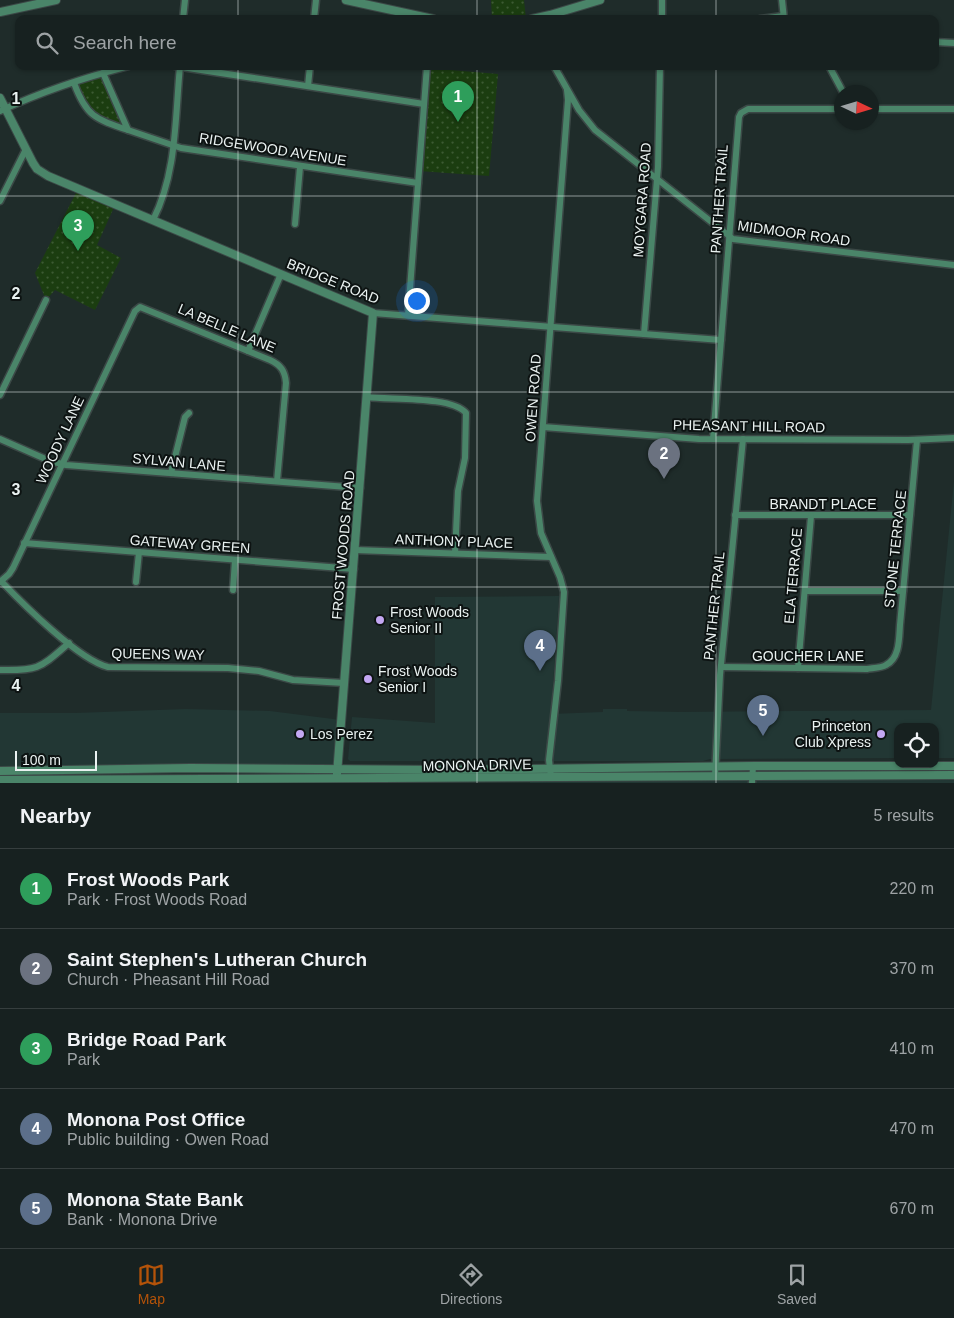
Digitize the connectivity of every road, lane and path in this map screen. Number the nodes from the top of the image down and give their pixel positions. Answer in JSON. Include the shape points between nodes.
{"nodes":[{"id":1,"x":56,"y":0,"type":"edge"},
{"id":2,"x":185,"y":0,"type":"edge"},
{"id":3,"x":316,"y":0,"type":"edge"},
{"id":4,"x":346,"y":0,"type":"edge"},
{"id":5,"x":600,"y":0,"type":"edge"},
{"id":6,"x":662,"y":0,"type":"edge"},
{"id":7,"x":782,"y":0,"type":"edge"},
{"id":8,"x":0,"y":12,"type":"edge"},
{"id":9,"x":184,"y":15,"type":"edge"},
{"id":10,"x":314,"y":15,"type":"edge"},
{"id":11,"x":414,"y":15,"type":"edge"},
{"id":12,"x":550,"y":15,"type":"edge"},
{"id":13,"x":662,"y":15,"type":"edge"},
{"id":14,"x":783,"y":15,"type":"edge"},
{"id":15,"x":939,"y":42,"type":"edge"},
{"id":16,"x":954,"y":42,"type":"edge"},
{"id":17,"x":114,"y":70,"type":"edge"},
{"id":18,"x":180,"y":70,"type":"edge"},
{"id":19,"x":206,"y":70,"type":"edge"},
{"id":20,"x":310,"y":70,"type":"edge"},
{"id":21,"x":427,"y":70,"type":"edge"},
{"id":22,"x":556,"y":70,"type":"edge"},
{"id":23,"x":660,"y":70,"type":"edge"},
{"id":24,"x":831,"y":70,"type":"edge"},
{"id":25,"x":103,"y":73,"type":"junction"},
{"id":26,"x":74,"y":83,"type":"junction"},
{"id":27,"x":839,"y":85,"type":"edge"},
{"id":28,"x":308,"y":86,"type":"junction"},
{"id":29,"x":567,"y":90,"type":"junction"},
{"id":30,"x":0,"y":98,"type":"edge"},
{"id":31,"x":424,"y":104,"type":"junction"},
{"id":32,"x":567,"y":109,"type":"junction"},
{"id":33,"x":834,"y":109,"type":"edge"},
{"id":34,"x":879,"y":109,"type":"edge"},
{"id":35,"x":3,"y":110,"type":"edge"},
{"id":36,"x":954,"y":110,"type":"edge"},
{"id":37,"x":583,"y":117,"type":"junction"},
{"id":38,"x":128,"y":130,"type":"junction"},
{"id":39,"x":173,"y":146,"type":"junction"},
{"id":40,"x":26,"y":149,"type":"junction"},
{"id":41,"x":300,"y":167,"type":"junction"},
{"id":42,"x":657,"y":178,"type":"junction"},
{"id":43,"x":418,"y":183,"type":"junction"},
{"id":44,"x":0,"y":201,"type":"edge"},
{"id":45,"x":153,"y":220,"type":"junction"},
{"id":46,"x":295,"y":224,"type":"dead end"},
{"id":47,"x":729,"y":237,"type":"junction"},
{"id":48,"x":954,"y":265,"type":"edge"},
{"id":49,"x":281,"y":274,"type":"junction"},
{"id":50,"x":46,"y":300,"type":"dead end"},
{"id":51,"x":138,"y":309,"type":"joint"},
{"id":52,"x":373,"y":313,"type":"junction"},
{"id":53,"x":408,"y":315,"type":"junction"},
{"id":54,"x":551,"y":326,"type":"junction"},
{"id":55,"x":644,"y":334,"type":"junction"},
{"id":56,"x":721,"y":340,"type":"junction"},
{"id":57,"x":248,"y":351,"type":"junction"},
{"id":58,"x":0,"y":395,"type":"edge"},
{"id":59,"x":367,"y":397,"type":"junction"},
{"id":60,"x":189,"y":413,"type":"dead end"},
{"id":61,"x":543,"y":427,"type":"junction"},
{"id":62,"x":954,"y":438,"type":"edge"},
{"id":63,"x":0,"y":439,"type":"edge"},
{"id":64,"x":713,"y":439,"type":"junction"},
{"id":65,"x":743,"y":439,"type":"junction"},
{"id":66,"x":917,"y":440,"type":"junction"},
{"id":67,"x":62,"y":464,"type":"junction"},
{"id":68,"x":171,"y":473,"type":"junction"},
{"id":69,"x":277,"y":481,"type":"junction"},
{"id":70,"x":360,"y":488,"type":"junction"},
{"id":71,"x":735,"y":515,"type":"junction"},
{"id":72,"x":910,"y":515,"type":"junction"},
{"id":73,"x":811,"y":516,"type":"junction"},
{"id":74,"x":24,"y":543,"type":"junction"},
{"id":75,"x":355,"y":550,"type":"junction"},
{"id":76,"x":139,"y":552,"type":"junction"},
{"id":77,"x":454,"y":553,"type":"junction"},
{"id":78,"x":551,"y":558,"type":"junction"},
{"id":79,"x":235,"y":560,"type":"junction"},
{"id":80,"x":354,"y":569,"type":"junction"},
{"id":81,"x":0,"y":581,"type":"edge"},
{"id":82,"x":136,"y":582,"type":"dead end"},
{"id":83,"x":233,"y":590,"type":"dead end"},
{"id":84,"x":805,"y":591,"type":"junction"},
{"id":85,"x":903,"y":591,"type":"junction"},
{"id":86,"x":69,"y":643,"type":"junction"},
{"id":87,"x":892,"y":660,"type":"joint"},
{"id":88,"x":721,"y":667,"type":"junction"},
{"id":89,"x":798,"y":668,"type":"junction"},
{"id":90,"x":0,"y":670,"type":"edge"},
{"id":91,"x":344,"y":683,"type":"junction"},
{"id":92,"x":715,"y":766,"type":"junction"},
{"id":93,"x":754,"y":766,"type":"junction"},
{"id":94,"x":954,"y":766,"type":"edge"},
{"id":95,"x":670,"y":767,"type":"junction"},
{"id":96,"x":190,"y":768,"type":"junction"},
{"id":97,"x":338,"y":770,"type":"junction"},
{"id":98,"x":551,"y":770,"type":"junction"},
{"id":99,"x":0,"y":771,"type":"edge"},
{"id":100,"x":954,"y":775,"type":"edge"},
{"id":101,"x":715,"y":776,"type":"junction"},
{"id":102,"x":337,"y":779,"type":"junction"},
{"id":103,"x":0,"y":780,"type":"edge"},
{"id":104,"x":670,"y":780,"type":"edge"},
{"id":105,"x":752,"y":780,"type":"edge"},
{"id":106,"x":187,"y":781,"type":"edge"}],
"edges":[{"from":1,"to":8,"type":"street"},
{"from":2,"to":9,"type":"street"},
{"from":3,"to":10,"type":"street"},
{"from":4,"to":11,"type":"street"},
{"from":5,"to":12,"type":"street"},
{"from":6,"to":13,"type":"street"},
{"from":7,"to":14,"type":"street"},
{"from":15,"to":16,"type":"street"},
{"from":17,"to":25,"type":"street"},
{"from":18,"to":39,"type":"street"},
{"from":19,"to":28,"type":"street"},
{"from":20,"to":28,"type":"street"},
{"from":21,"to":31,"type":"street"},
{"from":22,"to":29,"type":"street","name":"OWEN ROAD"},
{"from":23,"to":42,"type":"street","name":"MOYGARA ROAD"},
{"from":24,"to":27,"type":"street"},
{"from":25,"to":26,"type":"street"},
{"from":25,"to":38,"type":"street"},
{"from":26,"to":35,"type":"street"},
{"from":26,"to":38,"type":"street","name":"RIDGEWOOD AVENUE","via":[[92,115]]},
{"from":28,"to":31,"type":"street"},
{"from":29,"to":32,"type":"street","name":"OWEN ROAD"},
{"from":29,"to":37,"type":"street","name":"MIDMOOR ROAD"},
{"from":30,"to":35,"type":"street","name":"BRIDGE ROAD"},
{"from":31,"to":43,"type":"street"},
{"from":32,"to":37,"type":"street","name":"MIDMOOR ROAD"},
{"from":32,"to":54,"type":"street","name":"OWEN ROAD"},
{"from":33,"to":47,"type":"street","name":"PANTHER TRAIL","via":[[756,108],[741,113]]},
{"from":34,"to":36,"type":"street"},
{"from":35,"to":40,"type":"street","name":"BRIDGE ROAD"},
{"from":37,"to":42,"type":"street","name":"MIDMOOR ROAD"},
{"from":38,"to":39,"type":"street","name":"RIDGEWOOD AVENUE"},
{"from":39,"to":41,"type":"street","name":"RIDGEWOOD AVENUE"},
{"from":39,"to":45,"type":"street","via":[[165,190]]},
{"from":40,"to":44,"type":"street"},
{"from":40,"to":45,"type":"street","name":"BRIDGE ROAD","via":[[37,169],[48,176]]},
{"from":41,"to":43,"type":"street","name":"RIDGEWOOD AVENUE"},
{"from":41,"to":46,"type":"street"},
{"from":42,"to":47,"type":"street","name":"MIDMOOR ROAD"},
{"from":42,"to":55,"type":"street","name":"MOYGARA ROAD"},
{"from":43,"to":53,"type":"street"},
{"from":45,"to":49,"type":"street","name":"BRIDGE ROAD"},
{"from":47,"to":48,"type":"street","name":"MIDMOOR ROAD","via":[[737,241]]},
{"from":47,"to":56,"type":"street","name":"PANTHER TRAIL"},
{"from":49,"to":52,"type":"street","name":"BRIDGE ROAD"},
{"from":49,"to":57,"type":"street"},
{"from":50,"to":58,"type":"street"},
{"from":51,"to":57,"type":"street","name":"LA BELLE LANE","via":[[147,308]]},
{"from":51,"to":67,"type":"street","name":"WOODY LANE"},
{"from":52,"to":53,"type":"street","name":"BRIDGE ROAD"},
{"from":52,"to":59,"type":"street","name":"FROST WOODS ROAD"},
{"from":53,"to":54,"type":"street","name":"BRIDGE ROAD"},
{"from":54,"to":55,"type":"street","name":"BRIDGE ROAD"},
{"from":54,"to":61,"type":"street","name":"OWEN ROAD"},
{"from":55,"to":56,"type":"street","name":"BRIDGE ROAD"},
{"from":56,"to":64,"type":"street","name":"PANTHER TRAIL"},
{"from":57,"to":69,"type":"street","name":"LA BELLE LANE","via":[[278,364],[284,373],[286,384]]},
{"from":59,"to":70,"type":"street","name":"FROST WOODS ROAD"},
{"from":59,"to":77,"type":"street","via":[[450,403],[466,413],[465,454],[458,491]]},
{"from":60,"to":68,"type":"street","via":[[185,417]]},
{"from":61,"to":64,"type":"street","name":"PHEASANT HILL ROAD"},
{"from":61,"to":78,"type":"street","name":"OWEN ROAD","via":[[537,513]]},
{"from":62,"to":66,"type":"street","name":"PHEASANT HILL ROAD"},
{"from":63,"to":67,"type":"street","name":"SYLVAN LANE"},
{"from":64,"to":65,"type":"street","name":"PHEASANT HILL ROAD"},
{"from":65,"to":66,"type":"street","name":"PHEASANT HILL ROAD"},
{"from":65,"to":71,"type":"street","name":"PANTHER TRAIL"},
{"from":66,"to":72,"type":"street","name":"STONE TERRACE"},
{"from":67,"to":68,"type":"street","name":"SYLVAN LANE"},
{"from":67,"to":74,"type":"street","name":"WOODY LANE"},
{"from":68,"to":69,"type":"street","name":"SYLVAN LANE"},
{"from":69,"to":70,"type":"street","name":"SYLVAN LANE"},
{"from":70,"to":75,"type":"street","name":"FROST WOODS ROAD"},
{"from":71,"to":73,"type":"street","name":"BRANDT PLACE"},
{"from":71,"to":88,"type":"street","name":"PANTHER TRAIL"},
{"from":72,"to":73,"type":"street","name":"BRANDT PLACE"},
{"from":72,"to":85,"type":"street","name":"STONE TERRACE"},
{"from":73,"to":84,"type":"street","name":"ELA TERRACE"},
{"from":74,"to":76,"type":"street","name":"GATEWAY GREEN"},
{"from":74,"to":81,"type":"street","name":"WOODY LANE","via":[[13,568]]},
{"from":75,"to":77,"type":"street","name":"ANTHONY PLACE"},
{"from":75,"to":80,"type":"street","name":"FROST WOODS ROAD"},
{"from":76,"to":79,"type":"street","name":"GATEWAY GREEN"},
{"from":76,"to":82,"type":"street"},
{"from":77,"to":78,"type":"street","name":"ANTHONY PLACE"},
{"from":78,"to":98,"type":"street","name":"OWEN ROAD","via":[[564,592]]},
{"from":79,"to":80,"type":"street","name":"GATEWAY GREEN"},
{"from":79,"to":83,"type":"street"},
{"from":80,"to":91,"type":"street","name":"FROST WOODS ROAD"},
{"from":81,"to":86,"type":"street","name":"QUEENS WAY"},
{"from":84,"to":85,"type":"street"},
{"from":84,"to":89,"type":"street","name":"ELA TERRACE"},
{"from":85,"to":87,"type":"street","name":"STONE TERRACE","via":[[898,648]]},
{"from":86,"to":90,"type":"street","via":[[40,666]]},
{"from":86,"to":91,"type":"street","name":"QUEENS WAY","via":[[90,660],[108,668],[228,668],[259,671],[293,680]]},
{"from":87,"to":89,"type":"street","name":"GOUCHER LANE","via":[[884,666],[867,669]]},
{"from":88,"to":89,"type":"street","name":"GOUCHER LANE"},
{"from":88,"to":92,"type":"street","name":"PANTHER TRAIL"},
{"from":91,"to":97,"type":"street","name":"FROST WOODS ROAD"},
{"from":92,"to":93,"type":"street","name":"MONONA DRIVE"},
{"from":92,"to":95,"type":"street","name":"MONONA DRIVE"},
{"from":92,"to":101,"type":"street","name":"PANTHER TRAIL"},
{"from":93,"to":94,"type":"street","name":"MONONA DRIVE"},
{"from":93,"to":105,"type":"street"},
{"from":95,"to":98,"type":"street","name":"MONONA DRIVE"},
{"from":95,"to":104,"type":"street"},
{"from":96,"to":97,"type":"street","name":"MONONA DRIVE"},
{"from":96,"to":99,"type":"street","name":"MONONA DRIVE"},
{"from":96,"to":106,"type":"street"},
{"from":97,"to":98,"type":"street","name":"MONONA DRIVE"},
{"from":97,"to":102,"type":"street","name":"FROST WOODS ROAD"},
{"from":98,"to":102,"type":"street","name":"MONONA DRIVE"},
{"from":98,"to":104,"type":"street","name":"MONONA DRIVE"},
{"from":100,"to":105,"type":"street","name":"MONONA DRIVE"},
{"from":101,"to":104,"type":"street","name":"MONONA DRIVE"},
{"from":101,"to":105,"type":"street","name":"MONONA DRIVE"},
{"from":102,"to":106,"type":"street","name":"MONONA DRIVE"},
{"from":103,"to":106,"type":"street","name":"MONONA DRIVE"}]}
